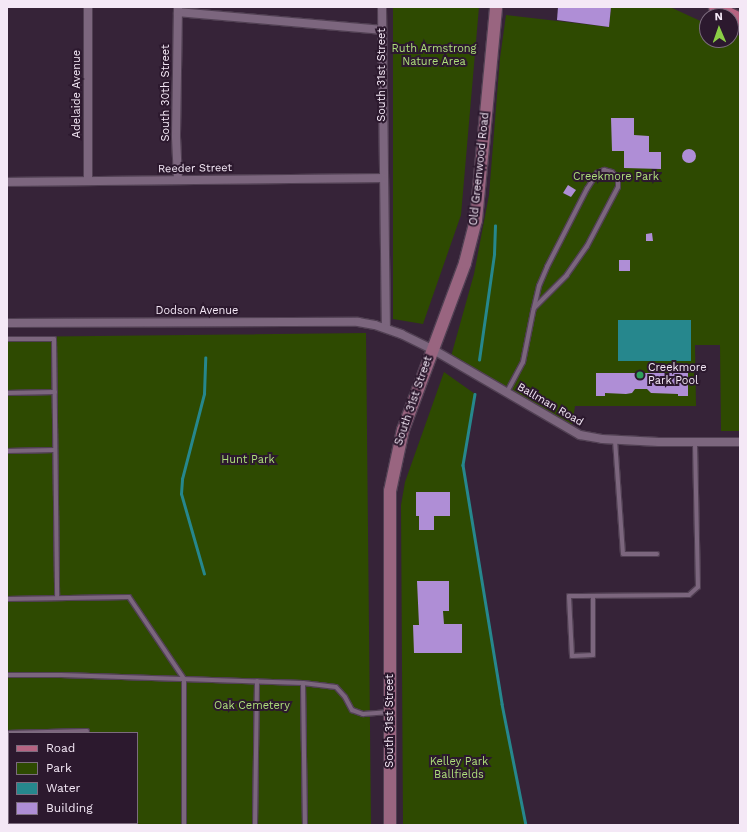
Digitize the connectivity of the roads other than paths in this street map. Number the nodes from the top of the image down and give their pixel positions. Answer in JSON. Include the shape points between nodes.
{"nodes":[{"id":1,"x":88,"y":7,"type":"edge"},
{"id":2,"x":382,"y":7,"type":"edge"},
{"id":3,"x":496,"y":7,"type":"edge"},
{"id":4,"x":715,"y":7,"type":"edge"},
{"id":5,"x":178,"y":10,"type":"edge"},
{"id":6,"x":740,"y":19,"type":"edge"},
{"id":7,"x":382,"y":30,"type":"junction"},
{"id":8,"x":383,"y":178,"type":"junction"},
{"id":9,"x":178,"y":180,"type":"junction"},
{"id":10,"x":88,"y":181,"type":"junction"},
{"id":11,"x":7,"y":182,"type":"edge"},
{"id":12,"x":534,"y":308,"type":"junction"},
{"id":13,"x":7,"y":323,"type":"edge"},
{"id":14,"x":386,"y":328,"type":"junction"},
{"id":15,"x":7,"y":339,"type":"edge"},
{"id":16,"x":432,"y":349,"type":"junction"},
{"id":17,"x":7,"y":392,"type":"edge"},
{"id":18,"x":55,"y":392,"type":"junction"},
{"id":19,"x":507,"y":393,"type":"junction"},
{"id":20,"x":615,"y":440,"type":"junction"},
{"id":21,"x":696,"y":442,"type":"junction"},
{"id":22,"x":740,"y":442,"type":"edge"},
{"id":23,"x":55,"y":450,"type":"junction"},
{"id":24,"x":7,"y":451,"type":"edge"},
{"id":25,"x":657,"y":554,"type":"dead end"},
{"id":26,"x":592,"y":596,"type":"junction"},
{"id":27,"x":57,"y":597,"type":"junction"},
{"id":28,"x":7,"y":598,"type":"edge"},
{"id":29,"x":7,"y":675,"type":"edge"},
{"id":30,"x":184,"y":679,"type":"junction"},
{"id":31,"x":257,"y":681,"type":"junction"},
{"id":32,"x":303,"y":683,"type":"junction"},
{"id":33,"x":390,"y":712,"type":"junction"},
{"id":34,"x":86,"y":731,"type":"dead end"},
{"id":35,"x":46,"y":732,"type":"edge"},
{"id":36,"x":184,"y":825,"type":"edge"},
{"id":37,"x":255,"y":825,"type":"edge"},
{"id":38,"x":305,"y":825,"type":"edge"},
{"id":39,"x":390,"y":825,"type":"edge"}],
"edges":[{"from":1,"to":10,"type":"street","name":"Adelaide Avenue"},
{"from":2,"to":7,"type":"street","name":"South 31st Street"},
{"from":3,"to":16,"type":"main road","name":"Old Greenwood Road","via":[[476,220],[465,263]]},
{"from":4,"to":6,"type":"main road"},
{"from":5,"to":7,"type":"street"},
{"from":5,"to":9,"type":"street","name":"South 30th Street"},
{"from":7,"to":8,"type":"street","name":"South 31st Street"},
{"from":8,"to":9,"type":"street","name":"Reeder Street"},
{"from":8,"to":14,"type":"street","name":"South 31st Street"},
{"from":9,"to":10,"type":"street","name":"Reeder Street"},
{"from":10,"to":11,"type":"street","name":"Reeder Street"},
{"from":12,"to":12,"type":"lane","via":[[547,267],[587,190],[598,173],[604,170],[612,172],[618,179],[618,187],[587,246],[567,275]]},
{"from":12,"to":19,"type":"lane","via":[[523,362]]},
{"from":13,"to":14,"type":"street","name":"Dodson Avenue","via":[[347,322]]},
{"from":14,"to":16,"type":"street","name":"South 31st Street"},
{"from":15,"to":18,"type":"lane","via":[[54,339]]},
{"from":16,"to":19,"type":"street","name":"Ballman Road"},
{"from":16,"to":33,"type":"main road","name":"South 31st Street","via":[[400,439],[390,491]]},
{"from":17,"to":18,"type":"lane"},
{"from":18,"to":23,"type":"lane"},
{"from":19,"to":20,"type":"street","name":"Ballman Road","via":[[576,433]]},
{"from":20,"to":21,"type":"street","name":"Ballman Road"},
{"from":20,"to":25,"type":"lane","via":[[623,554]]},
{"from":21,"to":22,"type":"street","name":"Ballman Road"},
{"from":21,"to":26,"type":"lane","via":[[698,587],[689,595]]},
{"from":23,"to":24,"type":"lane"},
{"from":23,"to":27,"type":"lane"},
{"from":26,"to":26,"type":"lane","via":[[568,596],[572,656],[593,655]]},
{"from":27,"to":28,"type":"lane"},
{"from":27,"to":30,"type":"lane","via":[[129,597]]},
{"from":29,"to":30,"type":"lane"},
{"from":30,"to":31,"type":"lane"},
{"from":30,"to":36,"type":"lane"},
{"from":31,"to":32,"type":"lane"},
{"from":31,"to":37,"type":"lane"},
{"from":32,"to":33,"type":"lane","via":[[336,688],[352,710],[363,714]]},
{"from":32,"to":38,"type":"lane"},
{"from":33,"to":39,"type":"main road","name":"South 31st Street"},
{"from":34,"to":35,"type":"lane"}]}
